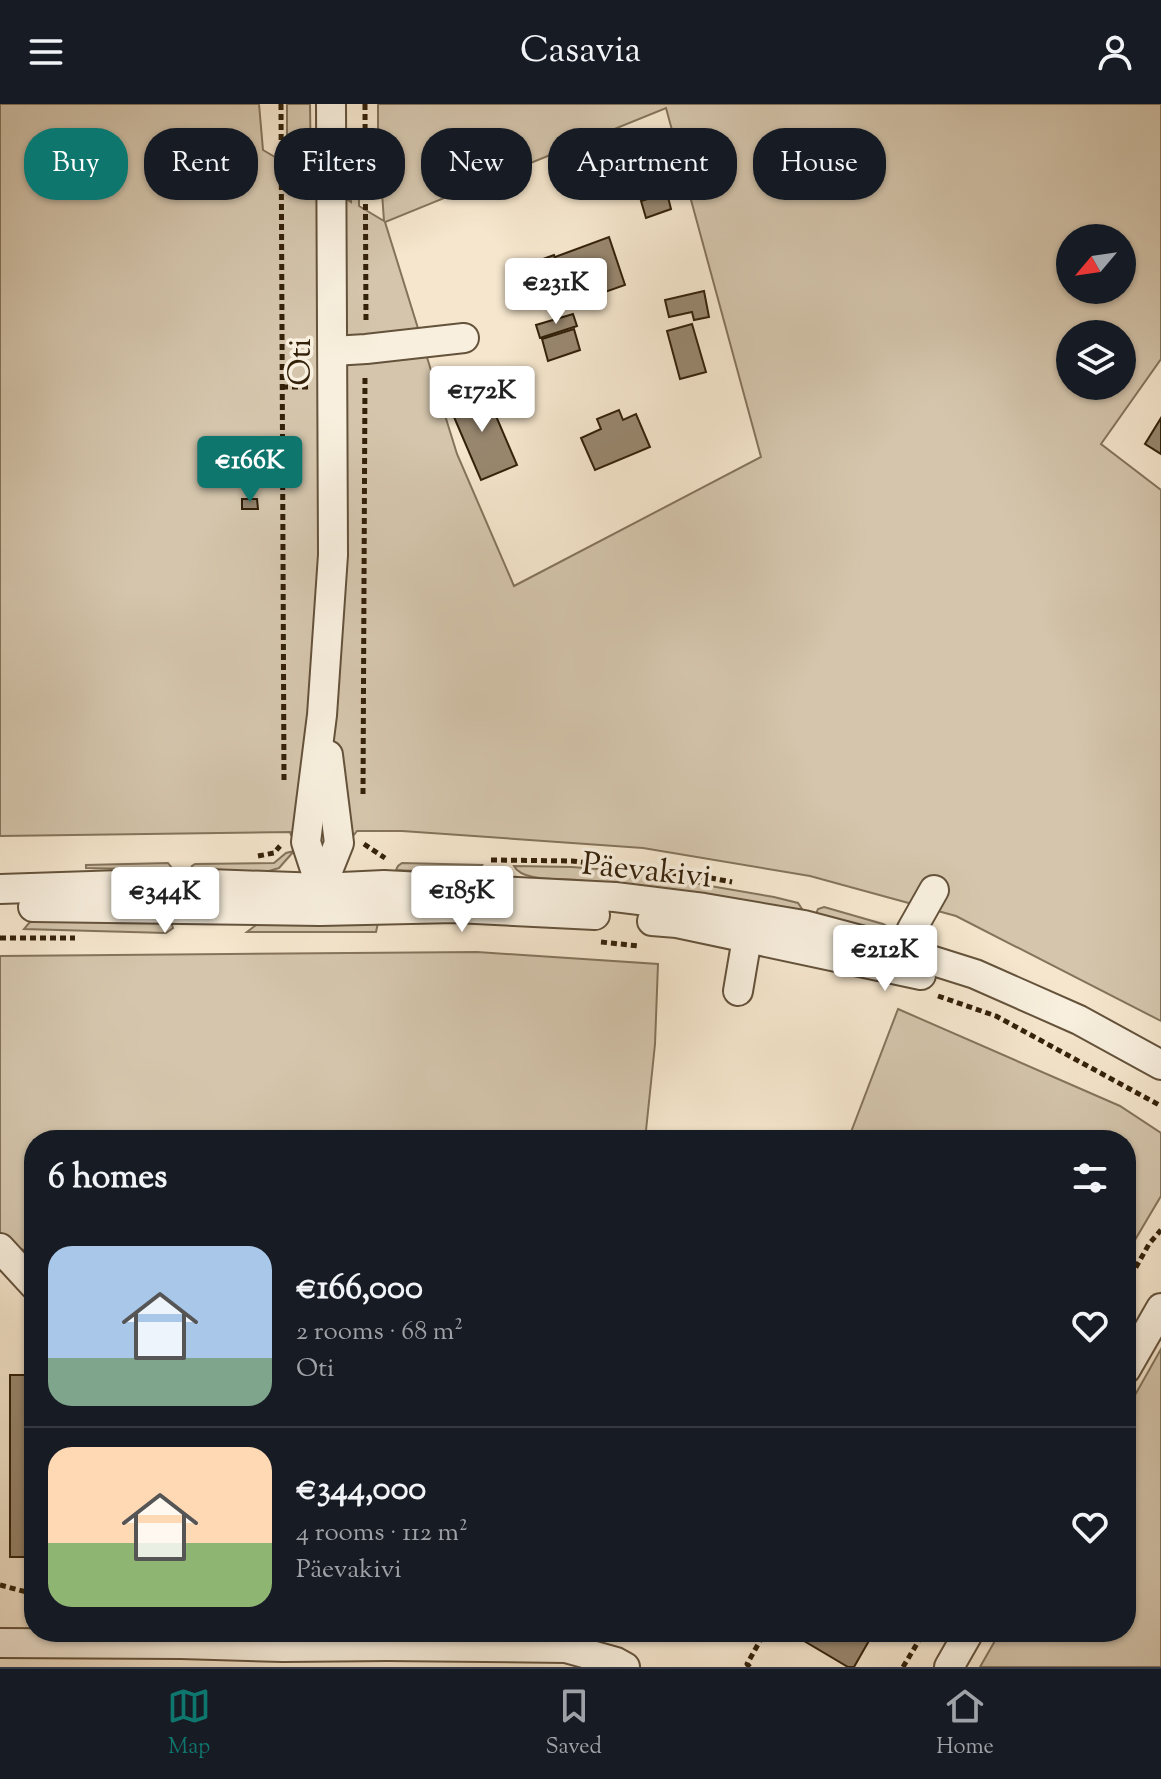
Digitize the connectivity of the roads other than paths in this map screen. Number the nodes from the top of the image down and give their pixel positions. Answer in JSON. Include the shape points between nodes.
{"nodes":[{"id":1,"x":331,"y":104,"type":"edge"},
{"id":2,"x":464,"y":338,"type":"dead end"},
{"id":3,"x":333,"y":351,"type":"junction"},
{"id":4,"x":0,"y":889,"type":"edge"},
{"id":5,"x":934,"y":890,"type":"dead end"},
{"id":6,"x":320,"y":900,"type":"junction"},
{"id":7,"x":0,"y":906,"type":"edge"},
{"id":8,"x":747,"y":938,"type":"junction"},
{"id":9,"x":898,"y":960,"type":"junction"},
{"id":10,"x":738,"y":991,"type":"dead end"},
{"id":11,"x":1161,"y":1065,"type":"edge"},
{"id":12,"x":1161,"y":1082,"type":"edge"},
{"id":13,"x":0,"y":1248,"type":"edge"},
{"id":14,"x":24,"y":1274,"type":"edge"},
{"id":15,"x":1161,"y":1308,"type":"edge"},
{"id":16,"x":1136,"y":1352,"type":"edge"},
{"id":17,"x":963,"y":1642,"type":"edge"},
{"id":18,"x":0,"y":1643,"type":"edge"},
{"id":19,"x":625,"y":1667,"type":"edge"},
{"id":20,"x":949,"y":1667,"type":"edge"}],
"edges":[{"from":1,"to":3,"type":"street","name":"Oti"},
{"from":2,"to":3,"type":"street"},
{"from":3,"to":6,"type":"street","name":"Oti","via":[[333,555],[322,715],[339,843]]},
{"from":4,"to":6,"type":"street","name":"Päevakivi","via":[[182,883]]},
{"from":5,"to":9,"type":"street"},
{"from":6,"to":7,"type":"street","name":"Päevakivi"},
{"from":6,"to":8,"type":"street","name":"Päevakivi","via":[[605,915]]},
{"from":6,"to":9,"type":"street","name":"Päevakivi","via":[[384,885],[615,897],[804,925]]},
{"from":8,"to":9,"type":"street","name":"Päevakivi"},
{"from":8,"to":10,"type":"street"},
{"from":9,"to":11,"type":"street","name":"Päevakivi","via":[[975,974],[1079,1020]]},
{"from":9,"to":12,"type":"street","name":"Päevakivi","via":[[975,989]]},
{"from":13,"to":14,"type":"street"},
{"from":15,"to":16,"type":"street"},
{"from":17,"to":20,"type":"street"},
{"from":18,"to":19,"type":"street","via":[[566,1648]]}]}
